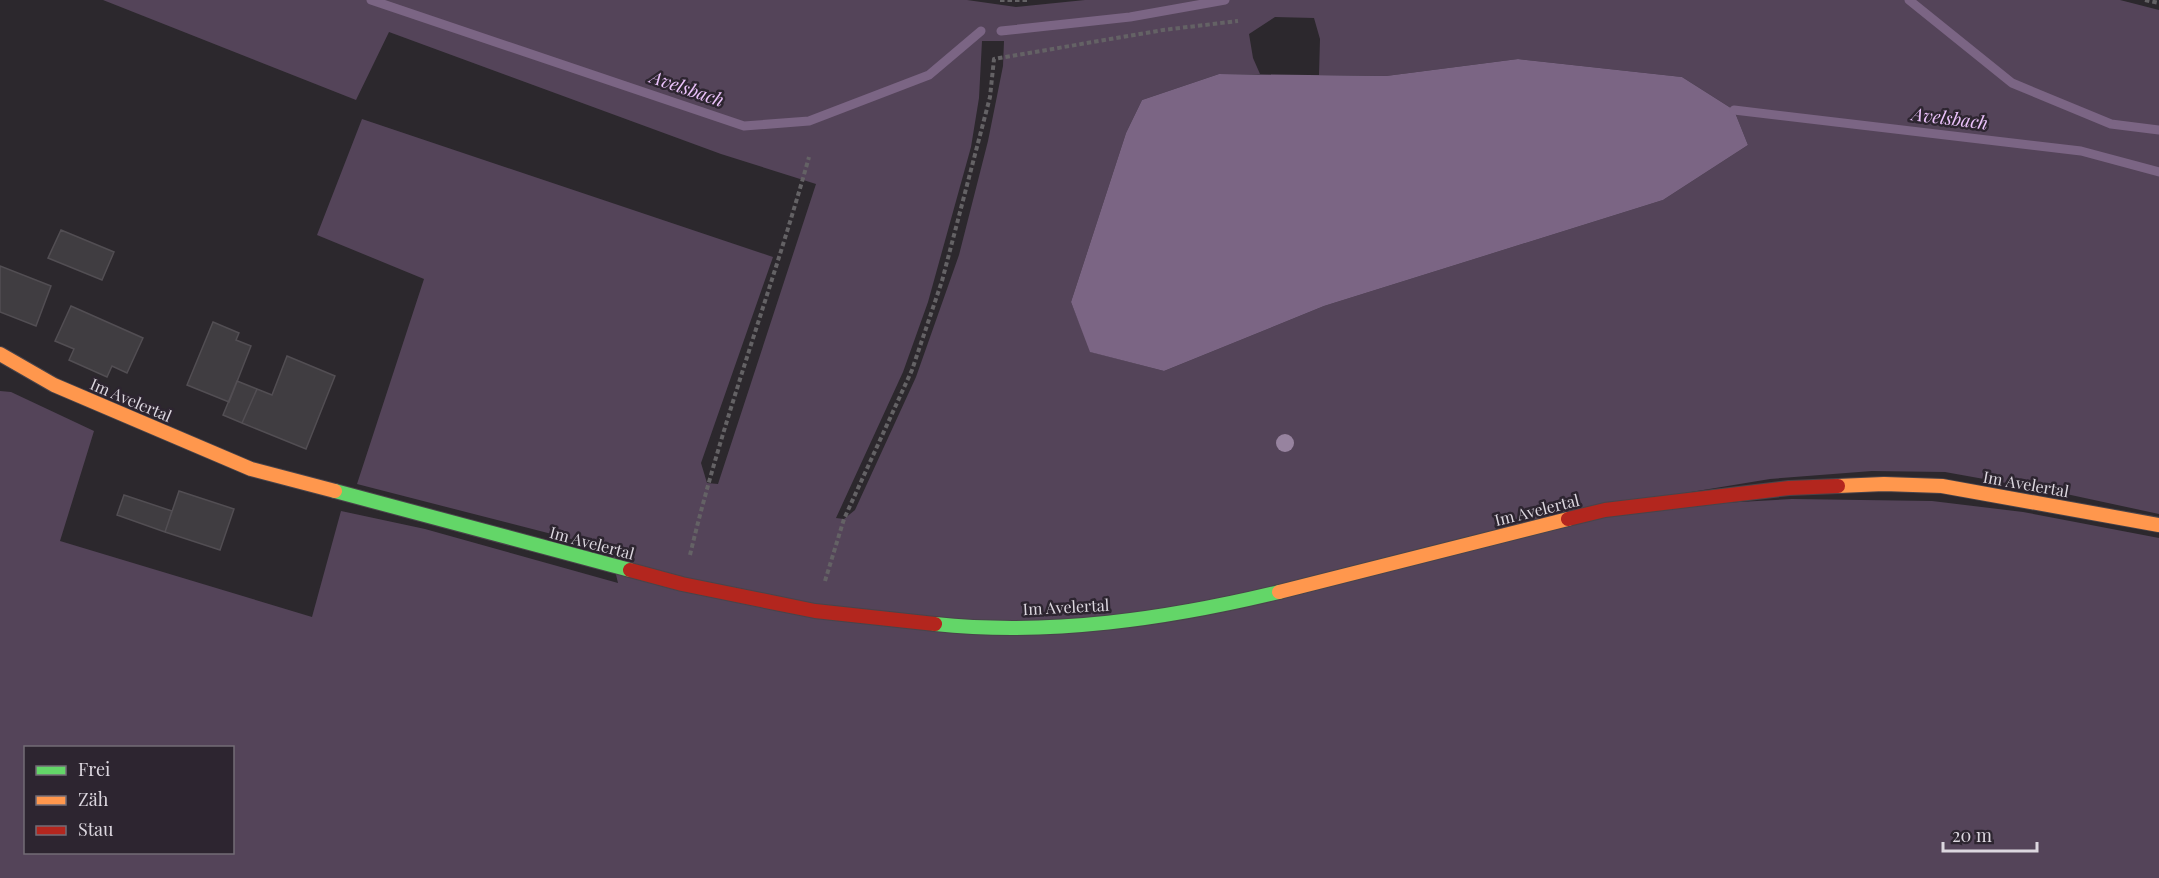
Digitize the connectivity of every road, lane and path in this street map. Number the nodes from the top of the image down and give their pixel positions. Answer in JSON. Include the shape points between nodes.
{"nodes":[{"id":1,"x":1000,"y":0,"type":"edge"},
{"id":2,"x":1029,"y":0,"type":"edge"},
{"id":3,"x":2145,"y":0,"type":"edge"},
{"id":4,"x":2159,"y":3,"type":"edge"},
{"id":5,"x":1238,"y":21,"type":"dead end"},
{"id":6,"x":809,"y":157,"type":"dead end"},
{"id":7,"x":0,"y":354,"type":"edge"},
{"id":8,"x":2159,"y":525,"type":"edge"},
{"id":9,"x":682,"y":584,"type":"junction"},
{"id":10,"x":815,"y":610,"type":"junction"}],
"edges":[{"from":1,"to":2,"type":"path"},
{"from":3,"to":4,"type":"path"},
{"from":5,"to":10,"type":"path","via":[[994,59],[990,98],[942,281],[912,370],[844,519]]},
{"from":6,"to":9,"type":"path","via":[[707,483]]},
{"from":7,"to":9,"type":"street","name":"Im Avelertal","via":[[54,385],[251,469]]},
{"from":8,"to":10,"type":"street","name":"Im Avelertal","via":[[1942,486],[1789,488],[1605,510],[1217,607],[1142,619],[1056,626],[968,627]]},
{"from":9,"to":10,"type":"street","name":"Im Avelertal"}]}
